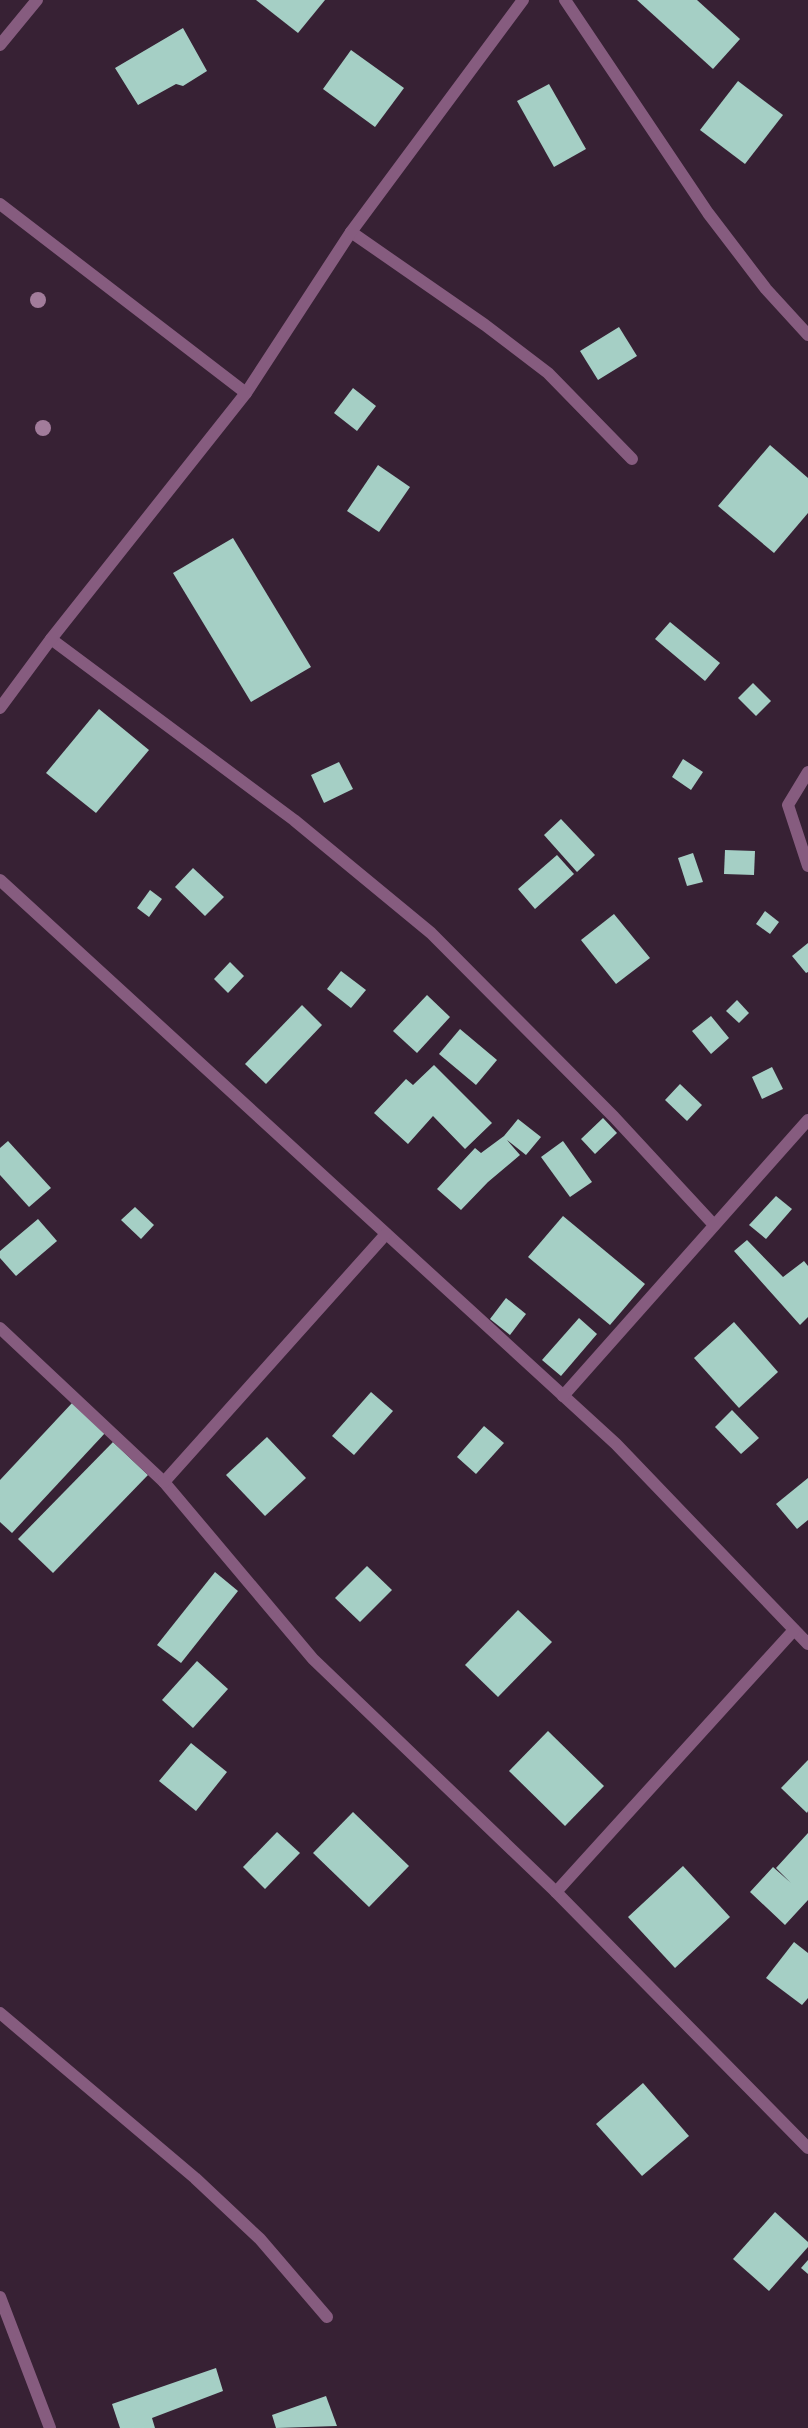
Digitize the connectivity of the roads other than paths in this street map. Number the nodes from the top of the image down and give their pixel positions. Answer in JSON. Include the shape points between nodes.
{"nodes":[{"id":1,"x":37,"y":0,"type":"edge"},
{"id":2,"x":523,"y":0,"type":"edge"},
{"id":3,"x":565,"y":0,"type":"edge"},
{"id":4,"x":0,"y":45,"type":"edge"},
{"id":5,"x":0,"y":204,"type":"edge"},
{"id":6,"x":351,"y":232,"type":"junction"},
{"id":7,"x":808,"y":335,"type":"edge"},
{"id":8,"x":246,"y":393,"type":"junction"},
{"id":9,"x":632,"y":459,"type":"dead end"},
{"id":10,"x":51,"y":639,"type":"junction"},
{"id":11,"x":0,"y":708,"type":"edge"},
{"id":12,"x":808,"y":772,"type":"edge"},
{"id":13,"x":808,"y":866,"type":"edge"},
{"id":14,"x":0,"y":880,"type":"edge"},
{"id":15,"x":808,"y":1120,"type":"edge"},
{"id":16,"x":714,"y":1225,"type":"junction"},
{"id":17,"x":386,"y":1234,"type":"junction"},
{"id":18,"x":0,"y":1328,"type":"edge"},
{"id":19,"x":563,"y":1396,"type":"junction"},
{"id":20,"x":164,"y":1482,"type":"junction"},
{"id":21,"x":794,"y":1630,"type":"junction"},
{"id":22,"x":808,"y":1644,"type":"edge"},
{"id":23,"x":556,"y":1892,"type":"junction"},
{"id":24,"x":0,"y":2013,"type":"edge"},
{"id":25,"x":808,"y":2148,"type":"edge"},
{"id":26,"x":0,"y":2297,"type":"edge"},
{"id":27,"x":327,"y":2317,"type":"dead end"},
{"id":28,"x":50,"y":2428,"type":"edge"}],
"edges":[{"from":1,"to":4,"type":"street"},
{"from":2,"to":6,"type":"street"},
{"from":3,"to":7,"type":"street","via":[[708,213],[766,289]]},
{"from":5,"to":8,"type":"street"},
{"from":6,"to":8,"type":"street"},
{"from":6,"to":9,"type":"street","via":[[485,325],[548,374]]},
{"from":8,"to":10,"type":"street"},
{"from":10,"to":11,"type":"street"},
{"from":10,"to":16,"type":"street","via":[[294,820],[431,933],[614,1116]]},
{"from":12,"to":13,"type":"street","via":[[788,806]]},
{"from":14,"to":17,"type":"street"},
{"from":15,"to":16,"type":"street"},
{"from":16,"to":19,"type":"street"},
{"from":17,"to":19,"type":"street"},
{"from":17,"to":20,"type":"street"},
{"from":18,"to":20,"type":"street"},
{"from":19,"to":21,"type":"street","via":[[616,1444]]},
{"from":20,"to":23,"type":"street","via":[[313,1659]]},
{"from":21,"to":22,"type":"street"},
{"from":21,"to":23,"type":"street"},
{"from":23,"to":25,"type":"street"},
{"from":24,"to":27,"type":"street","via":[[195,2178],[260,2239]]},
{"from":26,"to":28,"type":"street"}]}
